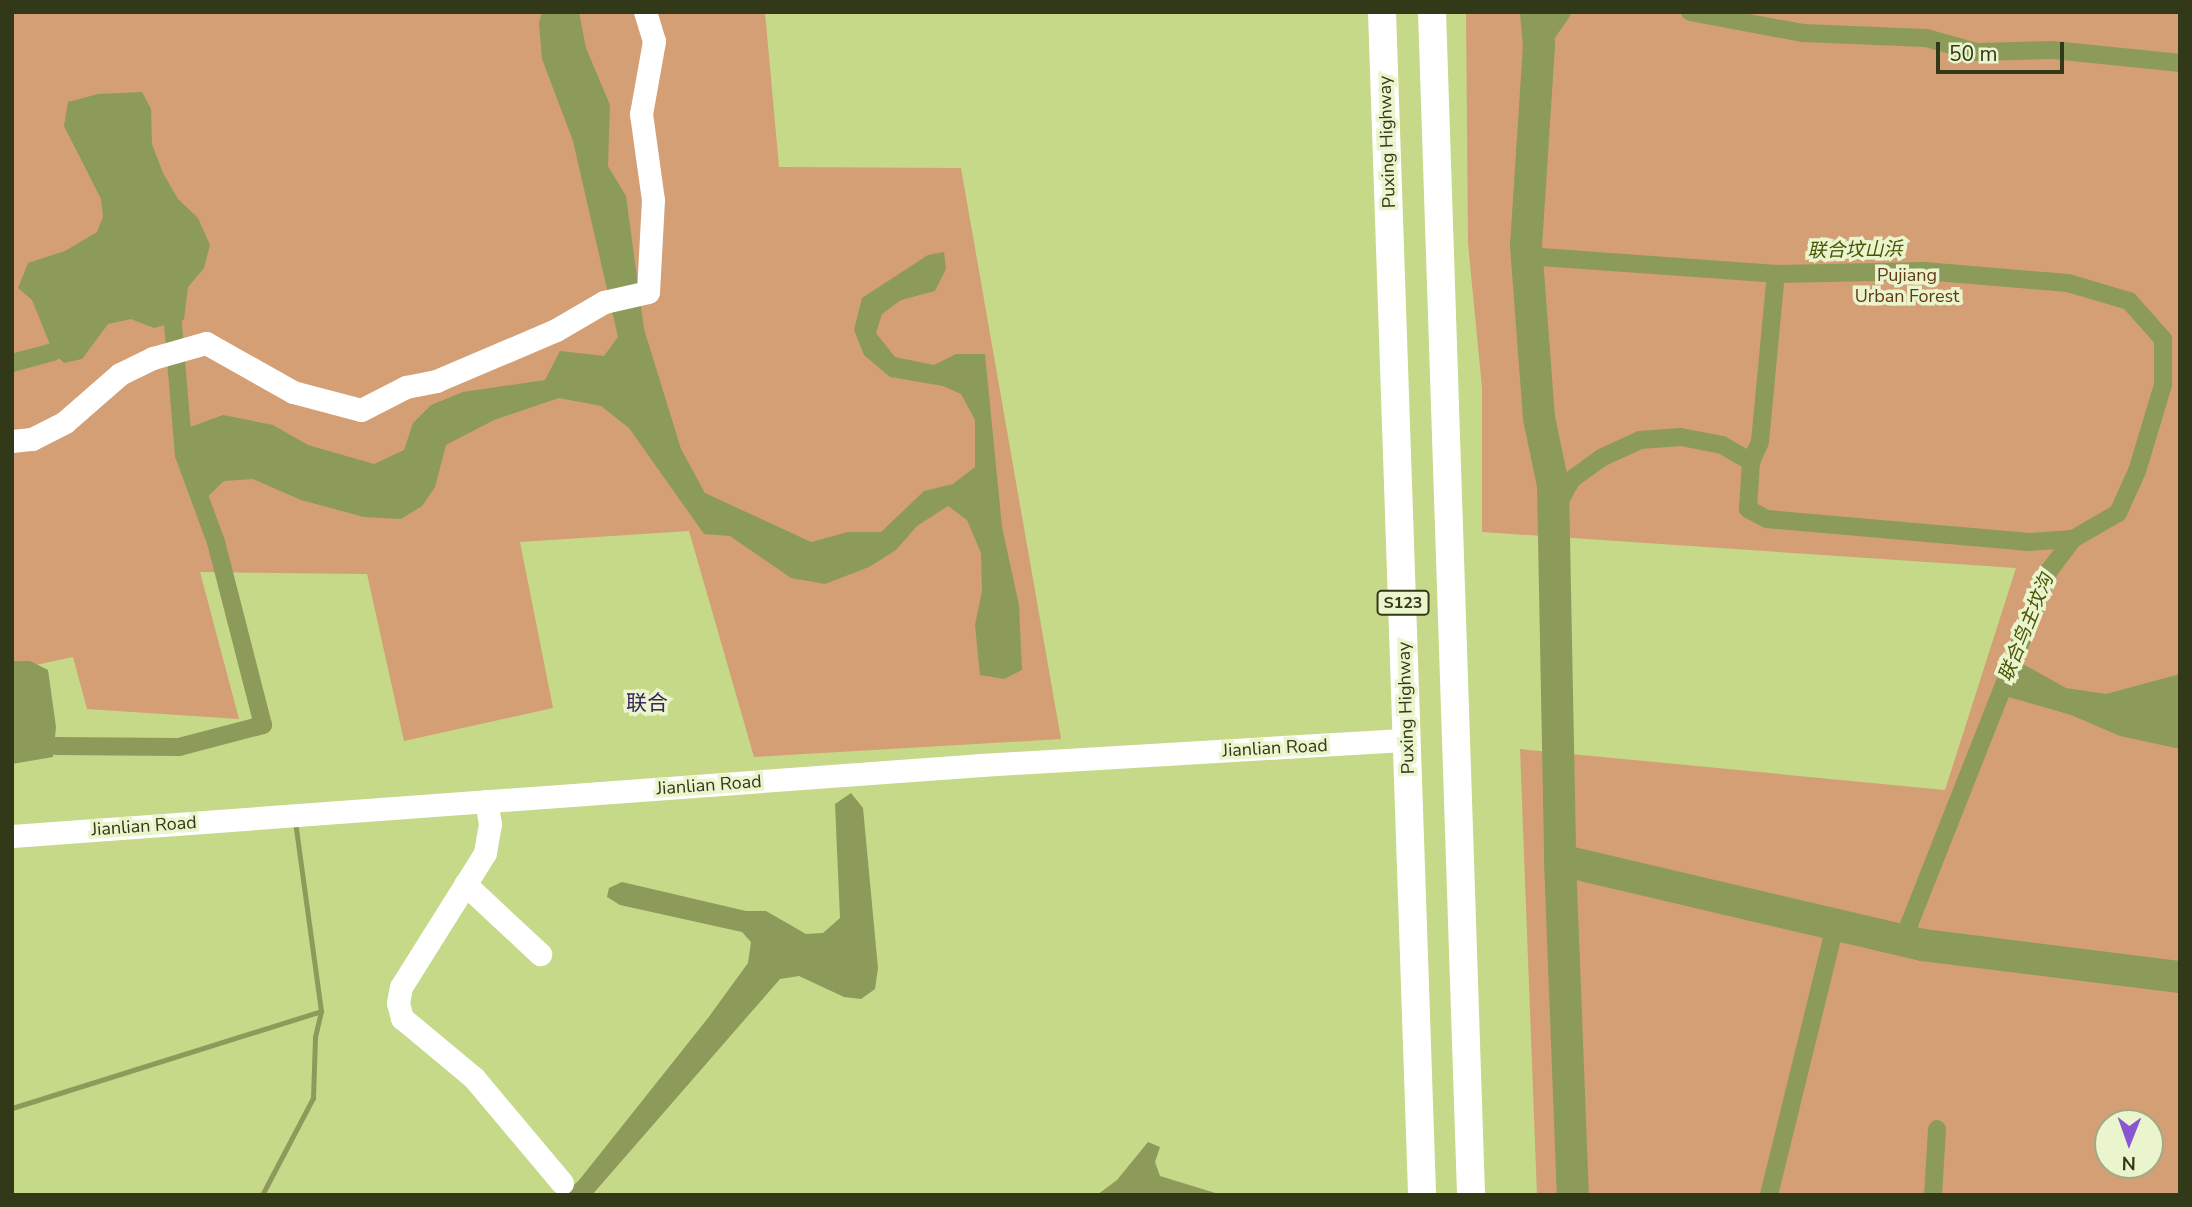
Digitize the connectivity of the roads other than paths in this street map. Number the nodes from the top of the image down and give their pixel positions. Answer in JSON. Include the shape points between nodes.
{"nodes":[{"id":1,"x":645,"y":12,"type":"edge"},
{"id":2,"x":1382,"y":12,"type":"edge"},
{"id":3,"x":1432,"y":12,"type":"edge"},
{"id":4,"x":12,"y":441,"type":"edge"},
{"id":5,"x":1407,"y":740,"type":"junction"},
{"id":6,"x":486,"y":801,"type":"junction"},
{"id":7,"x":12,"y":836,"type":"edge"},
{"id":8,"x":466,"y":884,"type":"junction"},
{"id":9,"x":540,"y":954,"type":"dead end"},
{"id":10,"x":562,"y":1184,"type":"dead end"},
{"id":11,"x":1422,"y":1195,"type":"edge"},
{"id":12,"x":1471,"y":1195,"type":"edge"}],
"edges":[{"from":1,"to":4,"type":"street","via":[[654,41],[641,114],[653,200],[648,292],[604,302],[556,330],[436,381],[406,387],[361,410],[293,392],[206,343],[153,358],[120,374],[65,422],[32,439]]},
{"from":2,"to":5,"type":"main road","name":"Puxing Highway","number":"S123"},
{"from":3,"to":12,"type":"main road","number":"S123"},
{"from":5,"to":6,"type":"street","name":"Jianlian Road"},
{"from":5,"to":11,"type":"main road","name":"Puxing Highway","number":"S123"},
{"from":6,"to":7,"type":"street","name":"Jianlian Road"},
{"from":6,"to":8,"type":"street","via":[[490,824],[485,853]]},
{"from":8,"to":9,"type":"street"},
{"from":8,"to":10,"type":"street","via":[[401,987],[402,1018],[474,1078]]}]}
